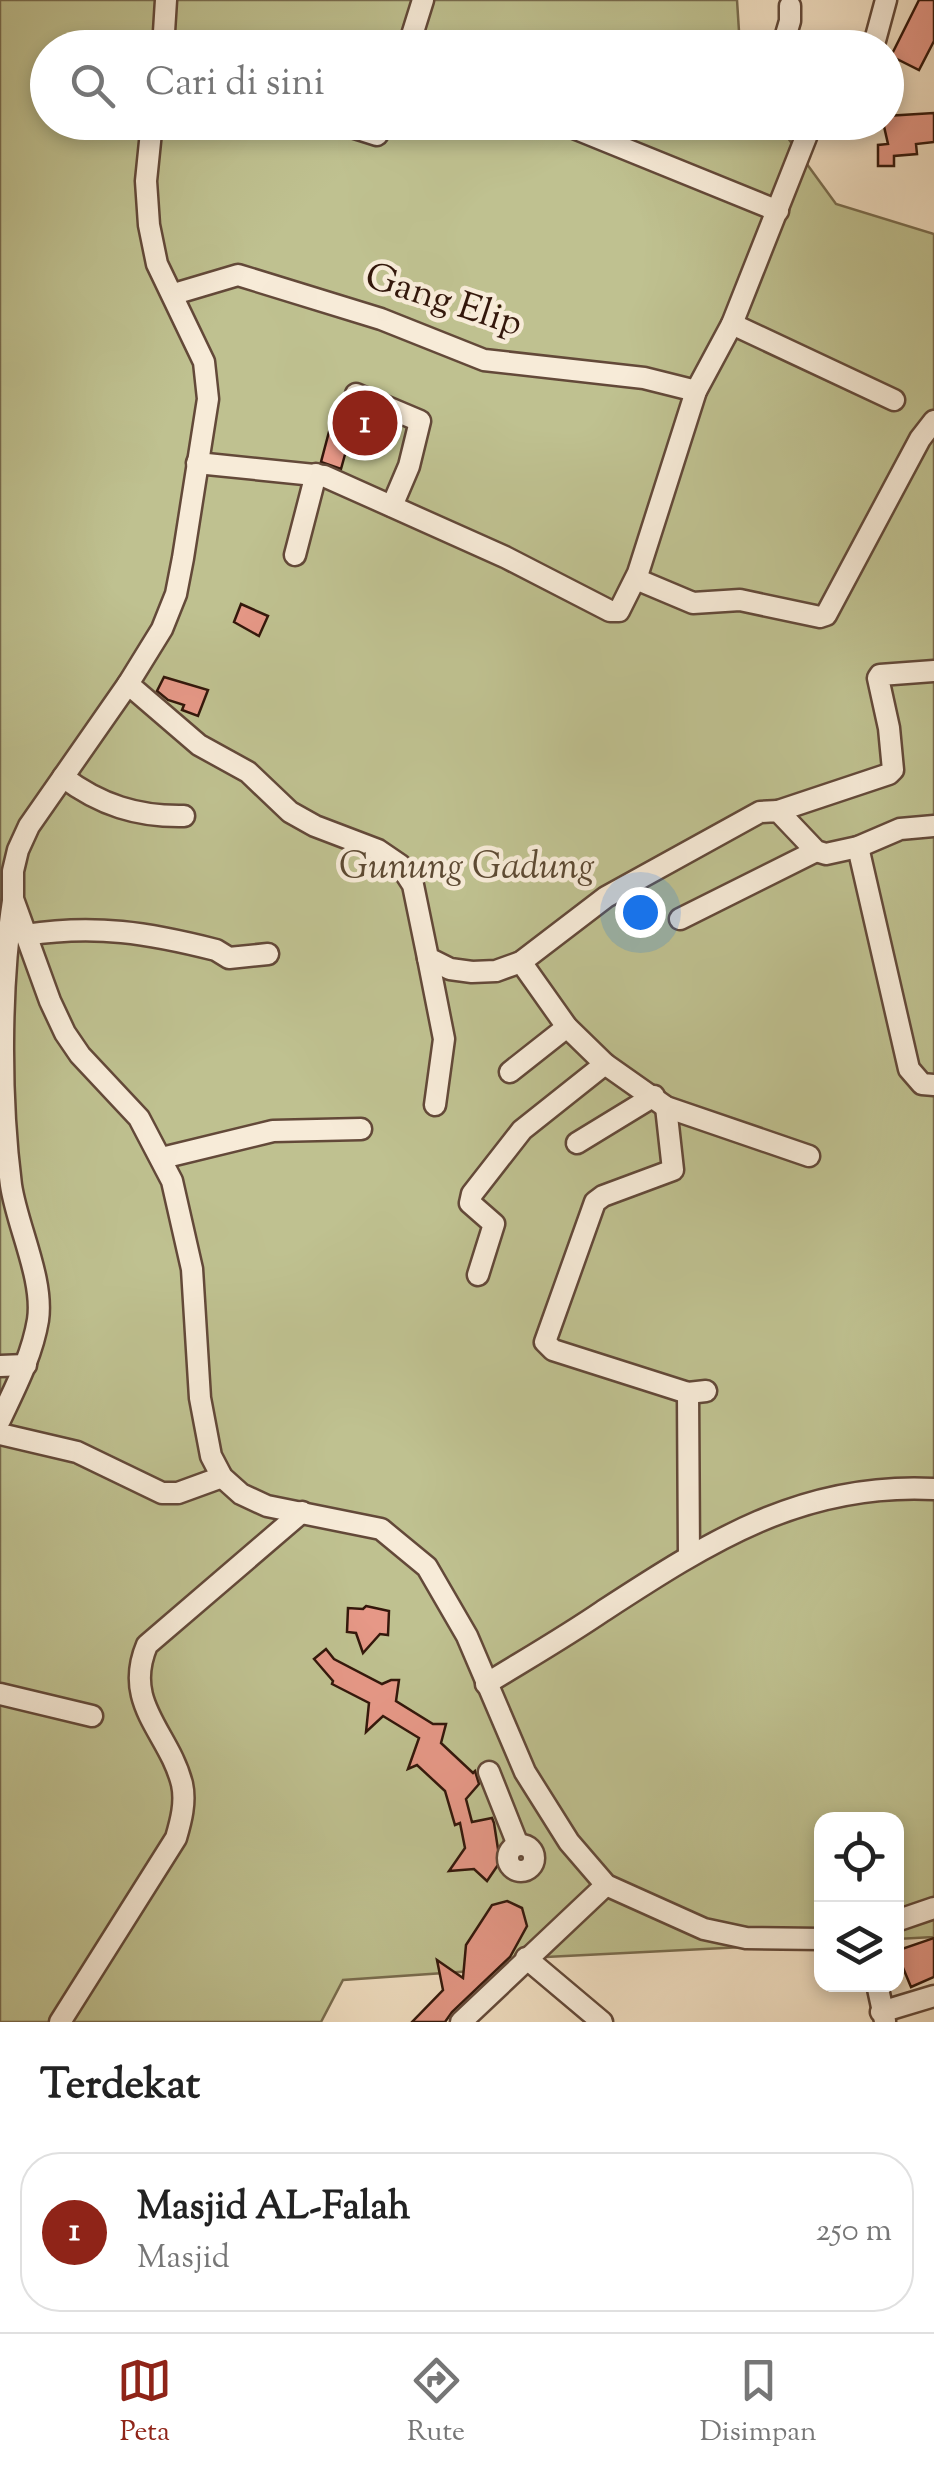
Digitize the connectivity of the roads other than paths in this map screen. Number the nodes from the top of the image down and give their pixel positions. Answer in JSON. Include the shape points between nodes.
{"nodes":[{"id":1,"x":166,"y":0,"type":"edge"},
{"id":2,"x":423,"y":0,"type":"edge"},
{"id":3,"x":886,"y":0,"type":"edge"},
{"id":4,"x":790,"y":6,"type":"dead end"},
{"id":5,"x":164,"y":30,"type":"edge"},
{"id":6,"x":414,"y":30,"type":"edge"},
{"id":7,"x":788,"y":30,"type":"edge"},
{"id":8,"x":878,"y":30,"type":"edge"},
{"id":9,"x":150,"y":140,"type":"edge"},
{"id":10,"x":603,"y":140,"type":"edge"},
{"id":11,"x":805,"y":140,"type":"edge"},
{"id":12,"x":778,"y":211,"type":"junction"},
{"id":13,"x":174,"y":294,"type":"junction"},
{"id":14,"x":732,"y":324,"type":"junction"},
{"id":15,"x":696,"y":391,"type":"junction"},
{"id":16,"x":356,"y":394,"type":"dead end"},
{"id":17,"x":894,"y":400,"type":"dead end"},
{"id":18,"x":934,"y":420,"type":"edge"},
{"id":19,"x":197,"y":462,"type":"junction"},
{"id":20,"x":316,"y":474,"type":"junction"},
{"id":21,"x":392,"y":506,"type":"junction"},
{"id":22,"x":296,"y":555,"type":"dead end"},
{"id":23,"x":636,"y":579,"type":"junction"},
{"id":24,"x":934,"y":671,"type":"edge"},
{"id":25,"x":128,"y":684,"type":"junction"},
{"id":26,"x":63,"y":777,"type":"junction"},
{"id":27,"x":778,"y":811,"type":"junction"},
{"id":28,"x":184,"y":816,"type":"dead end"},
{"id":29,"x":934,"y":826,"type":"edge"},
{"id":30,"x":858,"y":847,"type":"junction"},
{"id":31,"x":816,"y":850,"type":"junction"},
{"id":32,"x":14,"y":899,"type":"junction"},
{"id":33,"x":680,"y":919,"type":"dead end"},
{"id":34,"x":26,"y":935,"type":"junction"},
{"id":35,"x":268,"y":954,"type":"dead end"},
{"id":36,"x":428,"y":958,"type":"junction"},
{"id":37,"x":520,"y":962,"type":"junction"},
{"id":38,"x":2,"y":989,"type":"edge"},
{"id":39,"x":567,"y":1027,"type":"junction"},
{"id":40,"x":605,"y":1064,"type":"junction"},
{"id":41,"x":510,"y":1072,"type":"dead end"},
{"id":42,"x":934,"y":1085,"type":"edge"},
{"id":43,"x":660,"y":1102,"type":"junction"},
{"id":44,"x":435,"y":1105,"type":"dead end"},
{"id":45,"x":362,"y":1128,"type":"dead end"},
{"id":46,"x":577,"y":1143,"type":"dead end"},
{"id":47,"x":809,"y":1156,"type":"dead end"},
{"id":48,"x":162,"y":1158,"type":"junction"},
{"id":49,"x":5,"y":1185,"type":"edge"},
{"id":50,"x":478,"y":1275,"type":"dead end"},
{"id":51,"x":26,"y":1365,"type":"junction"},
{"id":52,"x":0,"y":1366,"type":"edge"},
{"id":53,"x":0,"y":1420,"type":"edge"},
{"id":54,"x":0,"y":1434,"type":"edge"},
{"id":55,"x":222,"y":1477,"type":"junction"},
{"id":56,"x":934,"y":1489,"type":"edge"},
{"id":57,"x":302,"y":1512,"type":"junction"},
{"id":58,"x":689,"y":1556,"type":"junction"},
{"id":59,"x":486,"y":1684,"type":"junction"},
{"id":60,"x":0,"y":1694,"type":"edge"},
{"id":61,"x":92,"y":1716,"type":"dead end"},
{"id":62,"x":489,"y":1772,"type":"dead end"},
{"id":63,"x":563,"y":1833,"type":"junction"},
{"id":64,"x":606,"y":1884,"type":"junction"},
{"id":65,"x":934,"y":1908,"type":"edge"},
{"id":66,"x":904,"y":1918,"type":"edge"},
{"id":67,"x":814,"y":1939,"type":"edge"},
{"id":68,"x":526,"y":1958,"type":"junction"},
{"id":69,"x":878,"y":1992,"type":"edge"},
{"id":70,"x":934,"y":1996,"type":"edge"},
{"id":71,"x":883,"y":2017,"type":"edge"},
{"id":72,"x":60,"y":2022,"type":"edge"},
{"id":73,"x":462,"y":2022,"type":"edge"},
{"id":74,"x":602,"y":2022,"type":"edge"}],
"edges":[{"from":1,"to":5,"type":"street"},
{"from":2,"to":6,"type":"street"},
{"from":3,"to":8,"type":"street"},
{"from":4,"to":7,"type":"street"},
{"from":9,"to":13,"type":"street","via":[[150,225],[158,264]]},
{"from":10,"to":12,"type":"street"},
{"from":11,"to":12,"type":"street"},
{"from":12,"to":14,"type":"street"},
{"from":13,"to":15,"type":"street","name":"Gang Elip","via":[[238,275],[381,319],[484,360],[644,378]]},
{"from":13,"to":19,"type":"street","via":[[204,362],[208,399]]},
{"from":14,"to":15,"type":"street"},
{"from":14,"to":17,"type":"street"},
{"from":15,"to":23,"type":"street"},
{"from":16,"to":21,"type":"street","via":[[420,421]]},
{"from":18,"to":23,"type":"street","via":[[826,615],[740,600],[693,603]]},
{"from":19,"to":20,"type":"street"},
{"from":19,"to":25,"type":"street","via":[[176,594]]},
{"from":20,"to":21,"type":"street"},
{"from":20,"to":22,"type":"street"},
{"from":21,"to":23,"type":"street","via":[[610,610],[621,609]]},
{"from":24,"to":27,"type":"street","via":[[878,678],[889,728],[889,774]]},
{"from":25,"to":26,"type":"street"},
{"from":25,"to":36,"type":"street","via":[[199,745],[248,772],[290,812],[400,865],[413,885]]},
{"from":26,"to":28,"type":"street","via":[[138,814]]},
{"from":26,"to":32,"type":"street","via":[[18,850]]},
{"from":27,"to":31,"type":"street"},
{"from":27,"to":37,"type":"street","via":[[760,812],[606,897]]},
{"from":29,"to":30,"type":"street","via":[[900,830]]},
{"from":30,"to":31,"type":"street","via":[[832,854]]},
{"from":30,"to":42,"type":"street","via":[[909,1069],[922,1084]]},
{"from":31,"to":33,"type":"street"},
{"from":32,"to":34,"type":"street"},
{"from":32,"to":38,"type":"street"},
{"from":34,"to":35,"type":"street","via":[[121,930],[229,958]]},
{"from":34,"to":48,"type":"street","via":[[65,1033],[139,1118]]},
{"from":36,"to":37,"type":"street","via":[[472,972]]},
{"from":36,"to":44,"type":"street","via":[[444,1039]]},
{"from":37,"to":39,"type":"street"},
{"from":38,"to":49,"type":"street"},
{"from":39,"to":40,"type":"street"},
{"from":39,"to":41,"type":"street"},
{"from":40,"to":43,"type":"street"},
{"from":40,"to":50,"type":"street","via":[[522,1130],[472,1194],[470,1204],[494,1224]]},
{"from":43,"to":46,"type":"street"},
{"from":43,"to":47,"type":"street"},
{"from":43,"to":58,"type":"street","via":[[673,1170],[595,1202],[545,1342],[553,1350],[697,1392]]},
{"from":45,"to":48,"type":"street","via":[[273,1131]]},
{"from":48,"to":55,"type":"street","via":[[192,1269],[200,1398]]},
{"from":49,"to":51,"type":"street","via":[[36,1288],[38,1317]]},
{"from":51,"to":52,"type":"street"},
{"from":51,"to":53,"type":"street"},
{"from":54,"to":55,"type":"street","via":[[77,1452],[162,1492]]},
{"from":55,"to":57,"type":"street","via":[[255,1501]]},
{"from":56,"to":58,"type":"street","via":[[892,1488],[814,1501],[751,1522]]},
{"from":57,"to":59,"type":"street","via":[[394,1536],[426,1568],[467,1636]]},
{"from":57,"to":72,"type":"street","via":[[147,1645],[140,1692],[182,1787],[180,1822]]},
{"from":58,"to":59,"type":"street"},
{"from":59,"to":63,"type":"street","via":[[525,1772]]},
{"from":60,"to":61,"type":"street"},
{"from":62,"to":63,"type":"street","via":[[525,1851]]},
{"from":63,"to":64,"type":"street"},
{"from":64,"to":67,"type":"street","via":[[704,1929],[746,1938]]},
{"from":64,"to":68,"type":"street"},
{"from":65,"to":66,"type":"street"},
{"from":68,"to":73,"type":"street"},
{"from":68,"to":74,"type":"street"},
{"from":69,"to":71,"type":"street"},
{"from":70,"to":71,"type":"street"}]}
